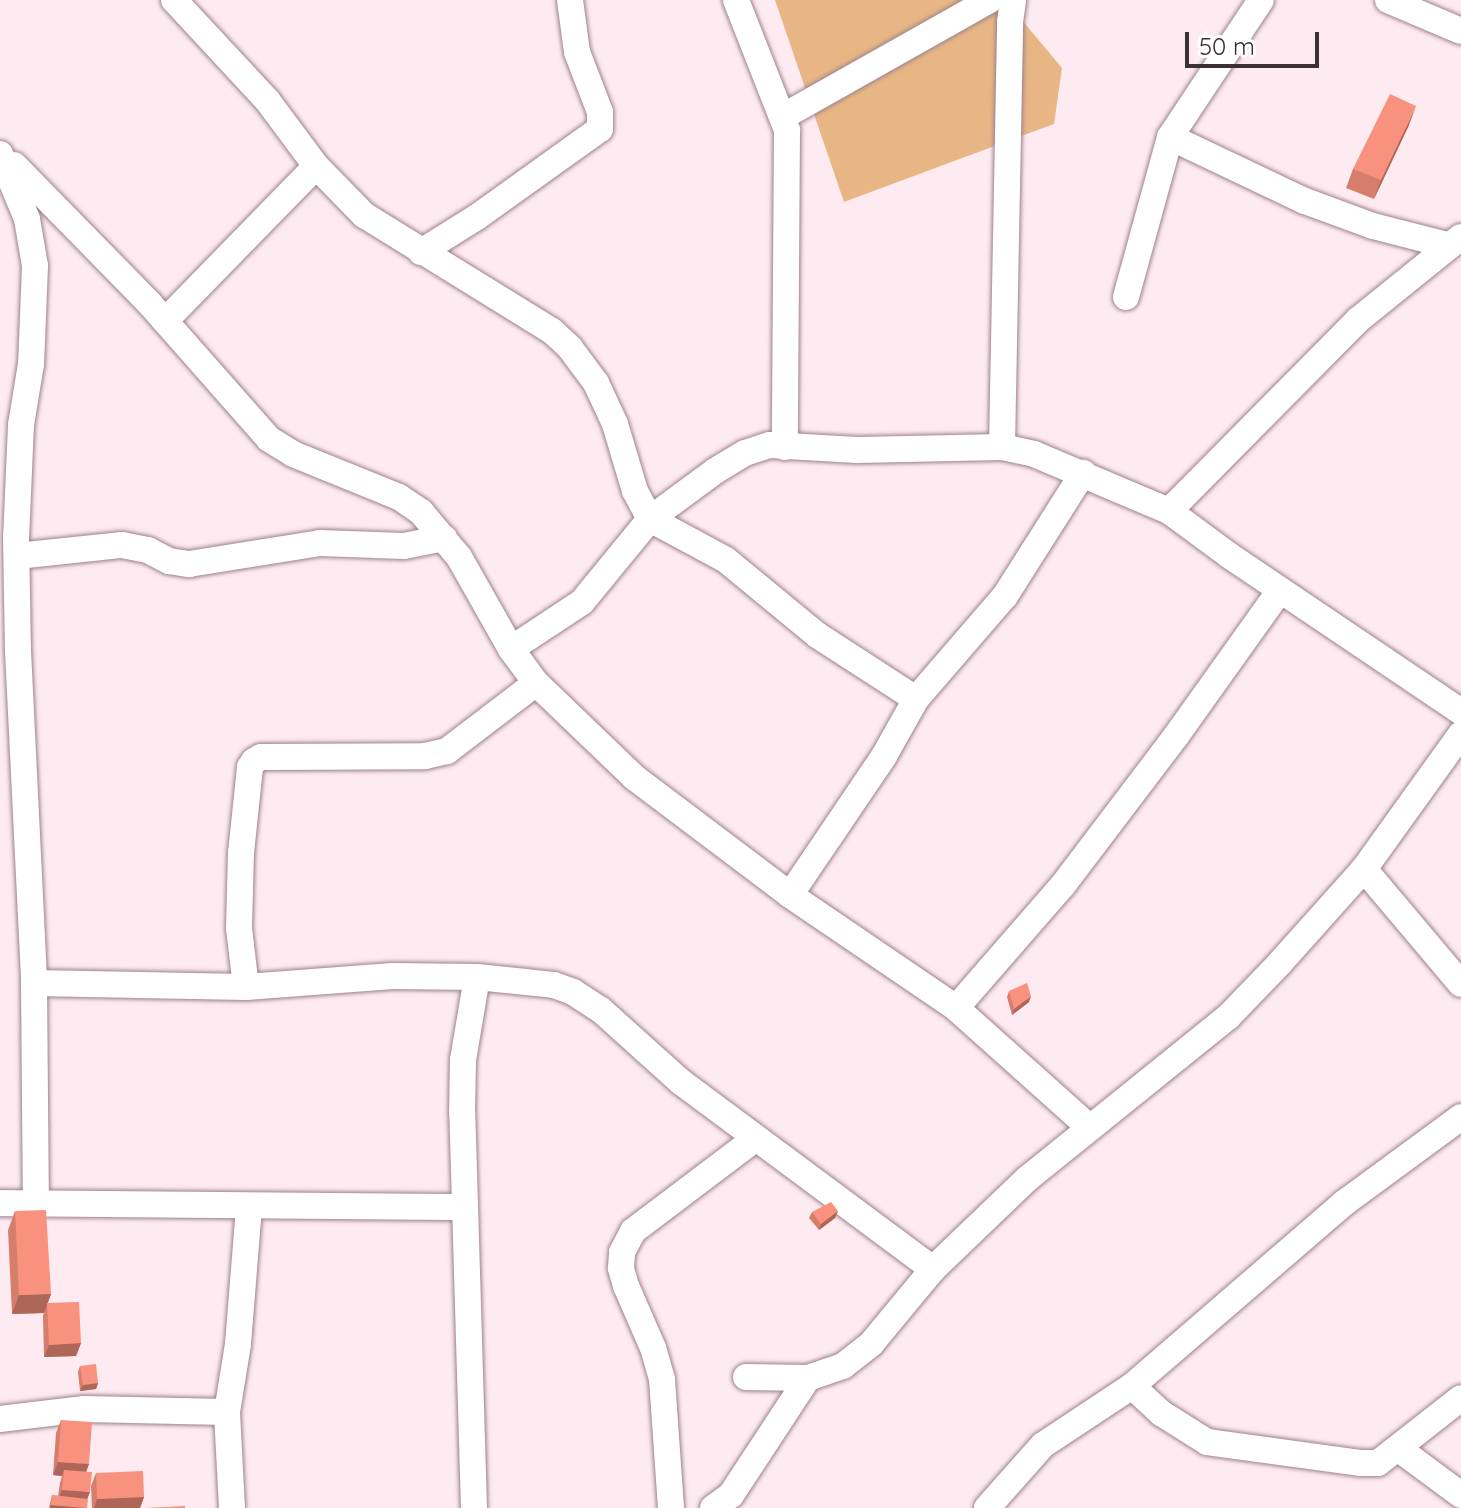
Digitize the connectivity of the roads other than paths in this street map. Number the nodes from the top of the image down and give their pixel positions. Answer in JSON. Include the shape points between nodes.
{"nodes":[{"id":1,"x":174,"y":0,"type":"edge"},
{"id":2,"x":570,"y":0,"type":"edge"},
{"id":3,"x":736,"y":0,"type":"edge"},
{"id":4,"x":990,"y":0,"type":"edge"},
{"id":5,"x":1013,"y":0,"type":"edge"},
{"id":6,"x":1261,"y":0,"type":"edge"},
{"id":7,"x":1388,"y":0,"type":"edge"},
{"id":8,"x":1461,"y":31,"type":"edge"},
{"id":9,"x":784,"y":116,"type":"junction"},
{"id":10,"x":1170,"y":137,"type":"junction"},
{"id":11,"x":2,"y":161,"type":"edge"},
{"id":12,"x":316,"y":166,"type":"junction"},
{"id":13,"x":1454,"y":241,"type":"edge"},
{"id":14,"x":421,"y":252,"type":"junction"},
{"id":15,"x":1126,"y":297,"type":"dead end"},
{"id":16,"x":165,"y":321,"type":"junction"},
{"id":17,"x":10,"y":428,"type":"edge"},
{"id":18,"x":785,"y":447,"type":"junction"},
{"id":19,"x":1002,"y":447,"type":"junction"},
{"id":20,"x":1083,"y":473,"type":"junction"},
{"id":21,"x":1169,"y":511,"type":"junction"},
{"id":22,"x":650,"y":519,"type":"junction"},
{"id":23,"x":444,"y":538,"type":"junction"},
{"id":24,"x":17,"y":556,"type":"junction"},
{"id":25,"x":1280,"y":590,"type":"junction"},
{"id":26,"x":511,"y":649,"type":"junction"},
{"id":27,"x":9,"y":656,"type":"edge"},
{"id":28,"x":536,"y":683,"type":"junction"},
{"id":29,"x":916,"y":699,"type":"junction"},
{"id":30,"x":1461,"y":712,"type":"edge"},
{"id":31,"x":1461,"y":734,"type":"edge"},
{"id":32,"x":1364,"y":869,"type":"junction"},
{"id":33,"x":790,"y":895,"type":"junction"},
{"id":34,"x":477,"y":977,"type":"junction"},
{"id":35,"x":34,"y":983,"type":"junction"},
{"id":36,"x":1461,"y":984,"type":"edge"},
{"id":37,"x":246,"y":987,"type":"junction"},
{"id":38,"x":956,"y":1008,"type":"junction"},
{"id":39,"x":1461,"y":1117,"type":"edge"},
{"id":40,"x":1088,"y":1126,"type":"junction"},
{"id":41,"x":756,"y":1138,"type":"junction"},
{"id":42,"x":36,"y":1201,"type":"junction"},
{"id":43,"x":0,"y":1203,"type":"edge"},
{"id":44,"x":249,"y":1207,"type":"junction"},
{"id":45,"x":465,"y":1207,"type":"junction"},
{"id":46,"x":933,"y":1269,"type":"junction"},
{"id":47,"x":746,"y":1377,"type":"dead end"},
{"id":48,"x":808,"y":1378,"type":"junction"},
{"id":49,"x":1132,"y":1386,"type":"junction"},
{"id":50,"x":1461,"y":1398,"type":"edge"},
{"id":51,"x":227,"y":1412,"type":"junction"},
{"id":52,"x":0,"y":1419,"type":"edge"},
{"id":53,"x":1399,"y":1449,"type":"junction"},
{"id":54,"x":1461,"y":1495,"type":"edge"},
{"id":55,"x":232,"y":1508,"type":"edge"},
{"id":56,"x":474,"y":1508,"type":"edge"},
{"id":57,"x":671,"y":1508,"type":"edge"},
{"id":58,"x":713,"y":1508,"type":"edge"},
{"id":59,"x":987,"y":1508,"type":"edge"}],
"edges":[{"from":1,"to":12,"type":"street","via":[[267,100]]},
{"from":2,"to":14,"type":"street","via":[[577,52],[600,112],[600,129]]},
{"from":3,"to":9,"type":"street"},
{"from":4,"to":9,"type":"street"},
{"from":5,"to":19,"type":"street"},
{"from":6,"to":10,"type":"street"},
{"from":7,"to":8,"type":"street"},
{"from":9,"to":18,"type":"street","via":[[790,154]]},
{"from":10,"to":13,"type":"street","via":[[1305,201],[1373,226]]},
{"from":10,"to":15,"type":"street"},
{"from":11,"to":16,"type":"street"},
{"from":11,"to":17,"type":"street","via":[[27,219],[35,266],[31,364]]},
{"from":12,"to":14,"type":"street","via":[[364,215]]},
{"from":12,"to":16,"type":"street"},
{"from":13,"to":21,"type":"street","via":[[1358,320]]},
{"from":14,"to":22,"type":"street","via":[[552,331],[570,348],[596,383]]},
{"from":16,"to":23,"type":"street","via":[[269,439],[399,497]]},
{"from":17,"to":24,"type":"street"},
{"from":18,"to":19,"type":"street"},
{"from":18,"to":22,"type":"street","via":[[770,445],[745,453]]},
{"from":19,"to":20,"type":"street"},
{"from":20,"to":21,"type":"street"},
{"from":20,"to":29,"type":"street","via":[[1005,596]]},
{"from":21,"to":25,"type":"street"},
{"from":22,"to":26,"type":"street","via":[[582,602]]},
{"from":22,"to":29,"type":"street","via":[[726,560],[817,635]]},
{"from":23,"to":24,"type":"street","via":[[404,546],[320,543],[189,564],[122,545]]},
{"from":23,"to":26,"type":"street","via":[[473,578]]},
{"from":24,"to":27,"type":"street"},
{"from":25,"to":30,"type":"street"},
{"from":25,"to":38,"type":"street","via":[[1063,885]]},
{"from":26,"to":28,"type":"street"},
{"from":27,"to":35,"type":"street"},
{"from":28,"to":33,"type":"street","via":[[635,778]]},
{"from":28,"to":37,"type":"street","via":[[447,751],[254,761],[241,853],[239,928]]},
{"from":29,"to":33,"type":"street"},
{"from":31,"to":32,"type":"street"},
{"from":32,"to":36,"type":"street"},
{"from":32,"to":40,"type":"street","via":[[1228,1017]]},
{"from":33,"to":38,"type":"street"},
{"from":34,"to":37,"type":"street","via":[[393,976]]},
{"from":34,"to":41,"type":"street","via":[[573,992]]},
{"from":34,"to":45,"type":"street","via":[[463,1060]]},
{"from":35,"to":37,"type":"street"},
{"from":35,"to":42,"type":"street"},
{"from":38,"to":40,"type":"street"},
{"from":39,"to":49,"type":"street","via":[[1344,1203]]},
{"from":40,"to":46,"type":"street"},
{"from":41,"to":46,"type":"street"},
{"from":41,"to":57,"type":"street","via":[[633,1231],[622,1252],[626,1286],[662,1379]]},
{"from":42,"to":43,"type":"street"},
{"from":42,"to":44,"type":"street"},
{"from":44,"to":45,"type":"street"},
{"from":44,"to":51,"type":"street"},
{"from":45,"to":56,"type":"street"},
{"from":46,"to":48,"type":"street","via":[[871,1344],[843,1366]]},
{"from":47,"to":48,"type":"street"},
{"from":48,"to":58,"type":"street","via":[[731,1495]]},
{"from":49,"to":53,"type":"street","via":[[1170,1420],[1207,1442],[1360,1463],[1378,1463]]},
{"from":49,"to":59,"type":"street","via":[[1043,1445]]},
{"from":50,"to":53,"type":"street"},
{"from":51,"to":52,"type":"street","via":[[84,1409]]},
{"from":51,"to":55,"type":"street"},
{"from":53,"to":54,"type":"street"}]}
